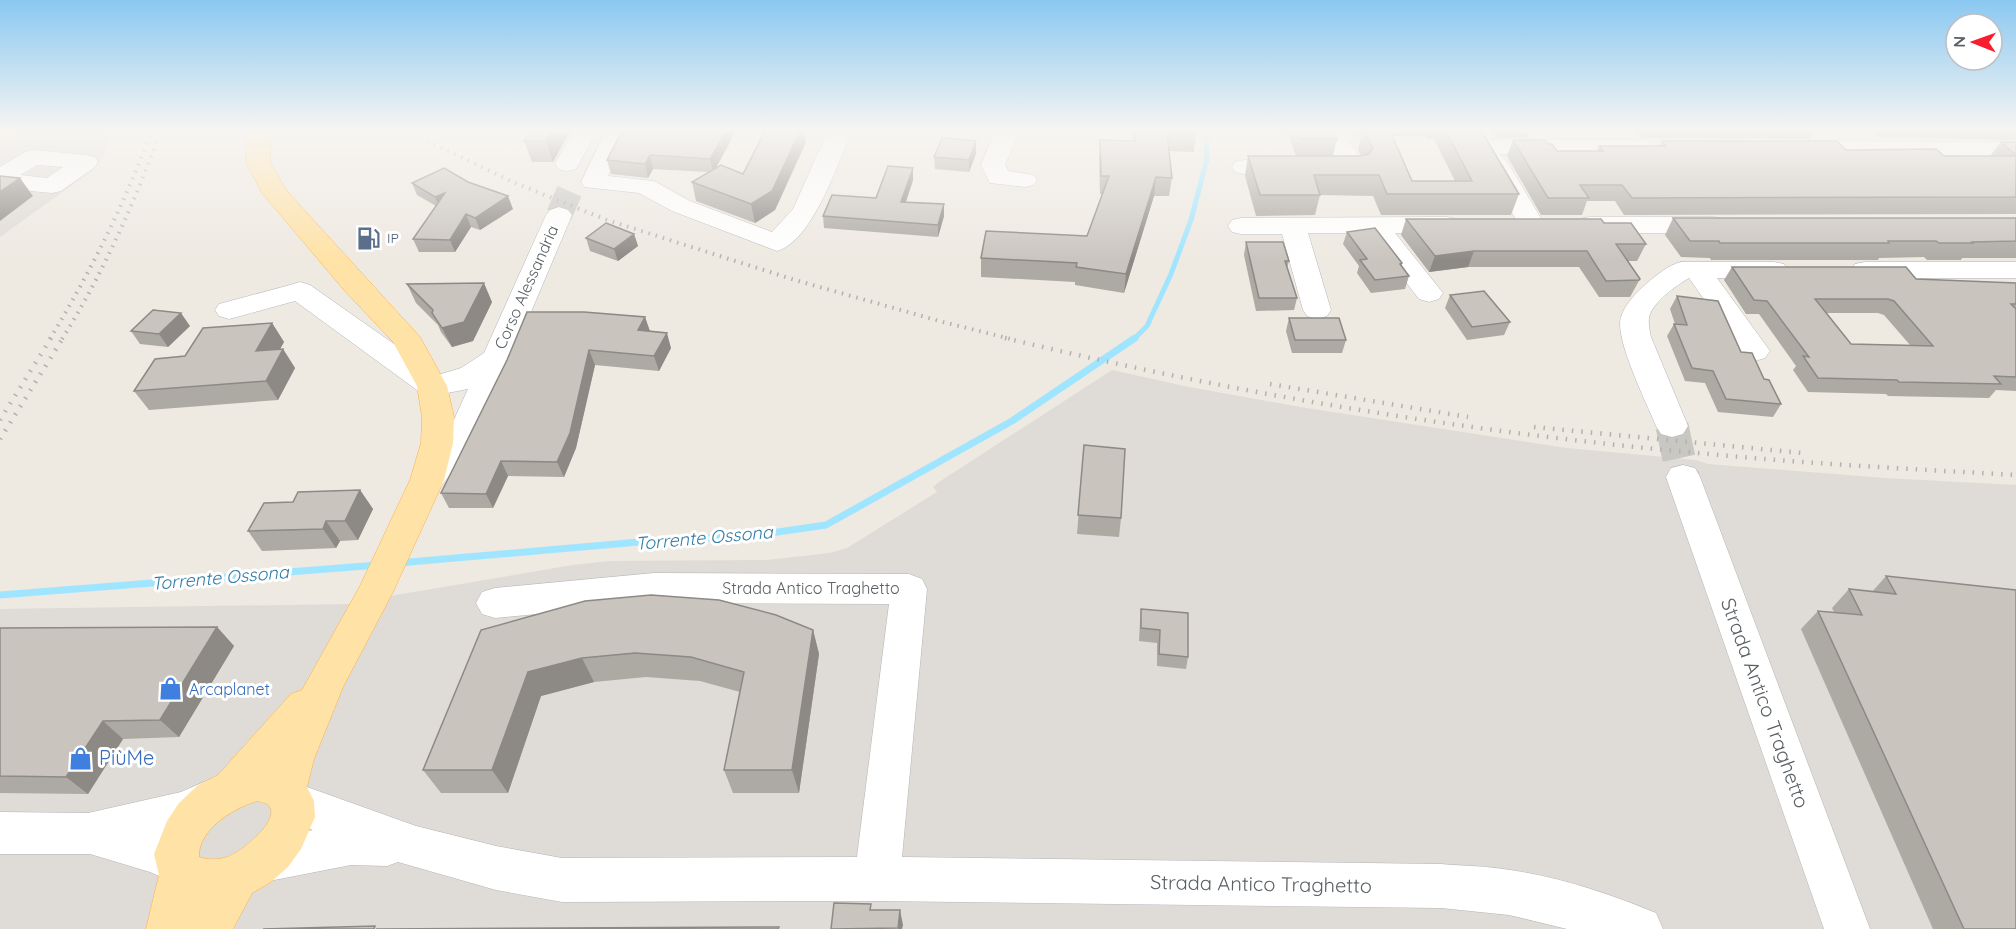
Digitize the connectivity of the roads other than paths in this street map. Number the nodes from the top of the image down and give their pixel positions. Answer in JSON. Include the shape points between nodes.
{"nodes":[{"id":1,"x":265,"y":174,"type":"edge"},
{"id":2,"x":597,"y":174,"type":"edge"},
{"id":3,"x":821,"y":174,"type":"edge"},
{"id":4,"x":997,"y":174,"type":"edge"},
{"id":5,"x":1511,"y":174,"type":"edge"},
{"id":6,"x":1025,"y":180,"type":"dead end"},
{"id":7,"x":558,"y":215,"type":"tunnel mouth"},
{"id":8,"x":1552,"y":225,"type":"junction"},
{"id":9,"x":1733,"y":225,"type":"edge"},
{"id":10,"x":1241,"y":226,"type":"dead end"},
{"id":11,"x":1293,"y":226,"type":"junction"},
{"id":12,"x":1376,"y":226,"type":"junction"},
{"id":13,"x":1697,"y":270,"type":"junction"},
{"id":14,"x":1803,"y":270,"type":"edge"},
{"id":15,"x":1839,"y":270,"type":"edge"},
{"id":16,"x":2016,"y":270,"type":"edge"},
{"id":17,"x":1429,"y":293,"type":"dead end"},
{"id":18,"x":229,"y":310,"type":"dead end"},
{"id":19,"x":1317,"y":310,"type":"dead end"},
{"id":20,"x":1755,"y":351,"type":"dead end"},
{"id":21,"x":494,"y":360,"type":"junction"},
{"id":22,"x":432,"y":386,"type":"junction"},
{"id":23,"x":1672,"y":426,"type":"tunnel mouth"},
{"id":24,"x":1683,"y":477,"type":"tunnel mouth"},
{"id":25,"x":427,"y":480,"type":"junction"},
{"id":26,"x":495,"y":603,"type":"dead end"},
{"id":27,"x":325,"y":682,"type":"junction"},
{"id":28,"x":228,"y":790,"type":"junction"},
{"id":29,"x":289,"y":796,"type":"junction"},
{"id":30,"x":0,"y":833,"type":"edge"},
{"id":31,"x":88,"y":834,"type":"junction"},
{"id":32,"x":416,"y":848,"type":"junction"},
{"id":33,"x":179,"y":867,"type":"junction"},
{"id":34,"x":250,"y":869,"type":"junction"},
{"id":35,"x":877,"y":879,"type":"junction"},
{"id":36,"x":1840,"y":923,"type":"edge"},
{"id":37,"x":169,"y":929,"type":"edge"},
{"id":38,"x":208,"y":929,"type":"edge"},
{"id":39,"x":1640,"y":929,"type":"edge"}],
"edges":[{"from":1,"to":22,"type":"main road","via":[[275,193],[405,337]]},
{"from":2,"to":3,"type":"street","via":[[593,182],[645,186],[681,206],[777,243],[805,211]]},
{"from":4,"to":6,"type":"street","via":[[999,178]]},
{"from":5,"to":8,"type":"street"},
{"from":7,"to":21,"type":"street","name":"Corso Alessandria"},
{"from":8,"to":9,"type":"street"},
{"from":8,"to":12,"type":"street"},
{"from":10,"to":11,"type":"street"},
{"from":11,"to":12,"type":"street"},
{"from":11,"to":19,"type":"street"},
{"from":12,"to":17,"type":"street"},
{"from":13,"to":14,"type":"street"},
{"from":13,"to":20,"type":"street"},
{"from":13,"to":23,"type":"street","via":[[1681,270],[1646,300],[1633,320],[1635,338]]},
{"from":15,"to":16,"type":"street"},
{"from":18,"to":22,"type":"street","via":[[300,291]]},
{"from":21,"to":22,"type":"street","name":"Corso Alessandria","via":[[472,377]]},
{"from":21,"to":25,"type":"street","name":"Corso Alessandria","via":[[461,441]]},
{"from":22,"to":25,"type":"main road","via":[[438,417],[437,443]]},
{"from":24,"to":36,"type":"street","name":"Strada Antico Traghetto"},
{"from":25,"to":27,"type":"main road","via":[[375,592]]},
{"from":26,"to":35,"type":"street","name":"Strada Antico Traghetto","via":[[654,588],[909,589]]},
{"from":27,"to":28,"type":"main road"},
{"from":27,"to":29,"type":"main road","via":[[293,759]]},
{"from":28,"to":29,"type":"main road","via":[[258,782],[273,784]]},
{"from":28,"to":31,"type":"street","via":[[184,811]]},
{"from":28,"to":33,"type":"main road","via":[[207,803],[182,832],[177,848]]},
{"from":29,"to":32,"type":"street","name":"Strada Antico Traghetto"},
{"from":29,"to":34,"type":"main road","via":[[293,816],[288,831],[279,846]]},
{"from":30,"to":31,"type":"street"},
{"from":31,"to":33,"type":"street","via":[[154,852]]},
{"from":32,"to":34,"type":"street","name":"Strada Antico Traghetto","via":[[351,844]]},
{"from":32,"to":35,"type":"street","name":"Strada Antico Traghetto","via":[[562,880]]},
{"from":33,"to":34,"type":"main road","via":[[192,880],[204,883]]},
{"from":33,"to":37,"type":"main road"},
{"from":34,"to":38,"type":"main road"},
{"from":35,"to":39,"type":"street","name":"Strada Antico Traghetto","via":[[1441,886],[1544,899]]}]}
